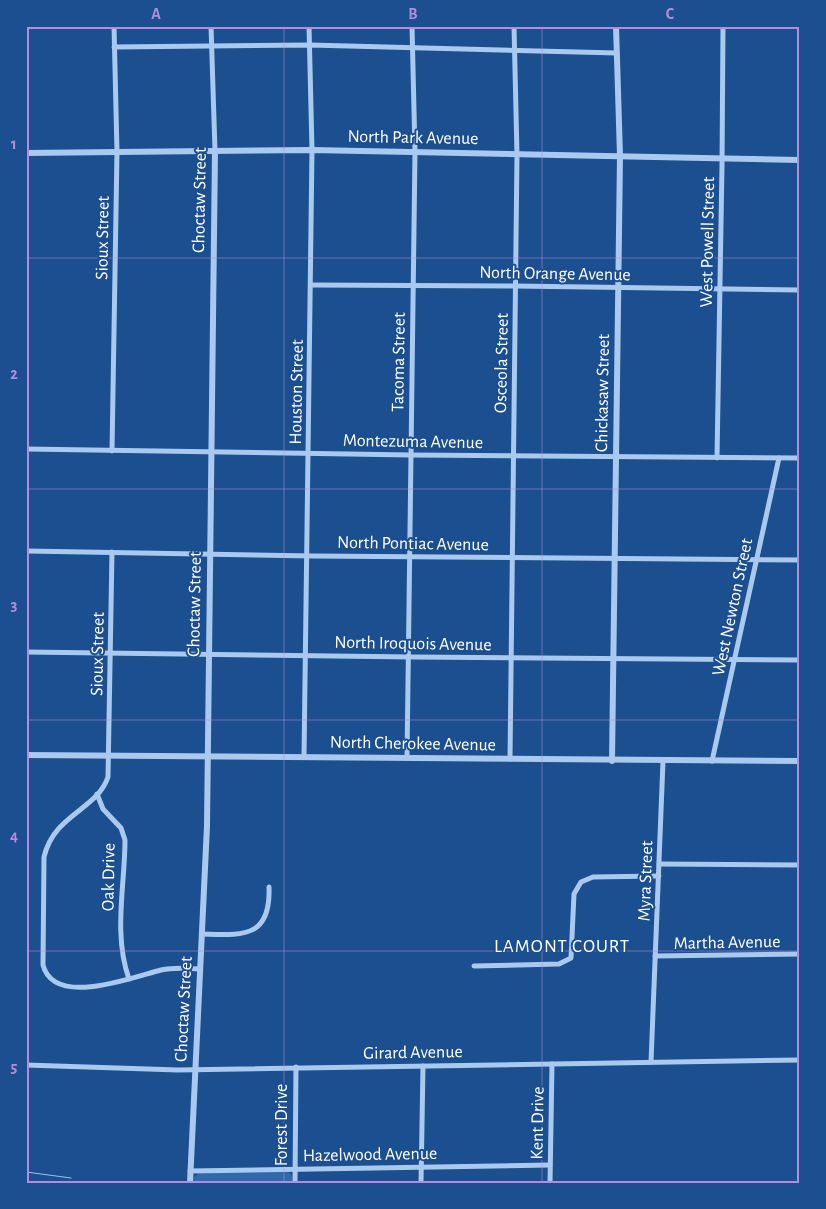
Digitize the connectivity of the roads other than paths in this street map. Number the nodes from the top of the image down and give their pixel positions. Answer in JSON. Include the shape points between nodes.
{"nodes":[{"id":1,"x":114,"y":26,"type":"edge"},
{"id":2,"x":211,"y":26,"type":"edge"},
{"id":3,"x":309,"y":26,"type":"edge"},
{"id":4,"x":412,"y":26,"type":"edge"},
{"id":5,"x":514,"y":26,"type":"edge"},
{"id":6,"x":616,"y":26,"type":"edge"},
{"id":7,"x":723,"y":26,"type":"edge"},
{"id":8,"x":212,"y":46,"type":"junction"},
{"id":9,"x":310,"y":46,"type":"junction"},
{"id":10,"x":114,"y":47,"type":"junction"},
{"id":11,"x":412,"y":48,"type":"junction"},
{"id":12,"x":514,"y":50,"type":"junction"},
{"id":13,"x":617,"y":53,"type":"junction"},
{"id":14,"x":312,"y":150,"type":"junction"},
{"id":15,"x":214,"y":151,"type":"junction"},
{"id":16,"x":117,"y":152,"type":"junction"},
{"id":17,"x":415,"y":152,"type":"junction"},
{"id":18,"x":26,"y":153,"type":"edge"},
{"id":19,"x":517,"y":155,"type":"junction"},
{"id":20,"x":620,"y":156,"type":"junction"},
{"id":21,"x":722,"y":159,"type":"junction"},
{"id":22,"x":800,"y":160,"type":"edge"},
{"id":23,"x":311,"y":285,"type":"junction"},
{"id":24,"x":413,"y":285,"type":"junction"},
{"id":25,"x":515,"y":286,"type":"junction"},
{"id":26,"x":618,"y":288,"type":"junction"},
{"id":27,"x":720,"y":289,"type":"junction"},
{"id":28,"x":800,"y":290,"type":"edge"},
{"id":29,"x":26,"y":449,"type":"edge"},
{"id":30,"x":112,"y":451,"type":"junction"},
{"id":31,"x":210,"y":452,"type":"junction"},
{"id":32,"x":309,"y":454,"type":"junction"},
{"id":33,"x":411,"y":455,"type":"junction"},
{"id":34,"x":513,"y":456,"type":"junction"},
{"id":35,"x":616,"y":457,"type":"junction"},
{"id":36,"x":717,"y":458,"type":"junction"},
{"id":37,"x":779,"y":458,"type":"junction"},
{"id":38,"x":800,"y":458,"type":"edge"},
{"id":39,"x":26,"y":551,"type":"edge"},
{"id":40,"x":112,"y":552,"type":"junction"},
{"id":41,"x":209,"y":554,"type":"junction"},
{"id":42,"x":307,"y":556,"type":"junction"},
{"id":43,"x":410,"y":557,"type":"junction"},
{"id":44,"x":512,"y":558,"type":"junction"},
{"id":45,"x":614,"y":559,"type":"junction"},
{"id":46,"x":757,"y":560,"type":"junction"},
{"id":47,"x":800,"y":560,"type":"edge"},
{"id":48,"x":26,"y":652,"type":"edge"},
{"id":49,"x":111,"y":653,"type":"junction"},
{"id":50,"x":208,"y":654,"type":"junction"},
{"id":51,"x":306,"y":656,"type":"junction"},
{"id":52,"x":409,"y":657,"type":"junction"},
{"id":53,"x":511,"y":658,"type":"junction"},
{"id":54,"x":613,"y":658,"type":"junction"},
{"id":55,"x":735,"y":660,"type":"junction"},
{"id":56,"x":800,"y":660,"type":"edge"},
{"id":57,"x":26,"y":755,"type":"edge"},
{"id":58,"x":109,"y":756,"type":"junction"},
{"id":59,"x":208,"y":756,"type":"junction"},
{"id":60,"x":304,"y":758,"type":"junction"},
{"id":61,"x":407,"y":758,"type":"junction"},
{"id":62,"x":510,"y":759,"type":"junction"},
{"id":63,"x":612,"y":761,"type":"junction"},
{"id":64,"x":663,"y":761,"type":"junction"},
{"id":65,"x":712,"y":761,"type":"junction"},
{"id":66,"x":800,"y":761,"type":"edge"},
{"id":67,"x":97,"y":794,"type":"junction"},
{"id":68,"x":659,"y":864,"type":"junction"},
{"id":69,"x":800,"y":865,"type":"edge"},
{"id":70,"x":658,"y":876,"type":"junction"},
{"id":71,"x":269,"y":887,"type":"dead end"},
{"id":72,"x":202,"y":934,"type":"junction"},
{"id":73,"x":800,"y":954,"type":"edge"},
{"id":74,"x":655,"y":956,"type":"junction"},
{"id":75,"x":474,"y":966,"type":"dead end"},
{"id":76,"x":200,"y":969,"type":"junction"},
{"id":77,"x":129,"y":979,"type":"junction"},
{"id":78,"x":800,"y":1060,"type":"edge"},
{"id":79,"x":651,"y":1062,"type":"junction"},
{"id":80,"x":552,"y":1064,"type":"junction"},
{"id":81,"x":26,"y":1065,"type":"edge"},
{"id":82,"x":423,"y":1066,"type":"junction"},
{"id":83,"x":296,"y":1067,"type":"junction"},
{"id":84,"x":195,"y":1069,"type":"junction"},
{"id":85,"x":550,"y":1165,"type":"junction"},
{"id":86,"x":421,"y":1167,"type":"junction"},
{"id":87,"x":295,"y":1168,"type":"junction"},
{"id":88,"x":190,"y":1171,"type":"junction"},
{"id":89,"x":190,"y":1183,"type":"edge"},
{"id":90,"x":295,"y":1183,"type":"edge"},
{"id":91,"x":421,"y":1183,"type":"edge"},
{"id":92,"x":550,"y":1183,"type":"edge"}],
"edges":[{"from":1,"to":10,"type":"street","name":"Sioux Street"},
{"from":2,"to":8,"type":"street","name":"Choctaw Street"},
{"from":3,"to":9,"type":"street","name":"Houston Street"},
{"from":4,"to":11,"type":"street","name":"Tacoma Street"},
{"from":5,"to":12,"type":"street","name":"Osceola Street"},
{"from":6,"to":13,"type":"street","name":"Chickasaw Street"},
{"from":7,"to":21,"type":"street","name":"West Powell Street"},
{"from":8,"to":9,"type":"street"},
{"from":8,"to":10,"type":"street"},
{"from":8,"to":15,"type":"street","name":"Choctaw Street"},
{"from":9,"to":11,"type":"street"},
{"from":9,"to":14,"type":"street","name":"Houston Street"},
{"from":10,"to":16,"type":"street","name":"Sioux Street"},
{"from":11,"to":12,"type":"street"},
{"from":11,"to":17,"type":"street","name":"Tacoma Street"},
{"from":12,"to":13,"type":"street"},
{"from":12,"to":19,"type":"street","name":"Osceola Street"},
{"from":13,"to":20,"type":"street","name":"Chickasaw Street"},
{"from":14,"to":15,"type":"street","name":"North Park Avenue"},
{"from":14,"to":17,"type":"street","name":"North Park Avenue"},
{"from":14,"to":23,"type":"street","name":"Houston Street"},
{"from":15,"to":16,"type":"street","name":"North Park Avenue"},
{"from":15,"to":31,"type":"street","name":"Choctaw Street"},
{"from":16,"to":18,"type":"street","name":"North Park Avenue"},
{"from":16,"to":30,"type":"street","name":"Sioux Street"},
{"from":17,"to":19,"type":"street","name":"North Park Avenue"},
{"from":17,"to":24,"type":"street","name":"Tacoma Street"},
{"from":19,"to":20,"type":"street","name":"North Park Avenue"},
{"from":19,"to":25,"type":"street","name":"Osceola Street"},
{"from":20,"to":21,"type":"street","name":"North Park Avenue"},
{"from":20,"to":26,"type":"street","name":"Chickasaw Street"},
{"from":21,"to":22,"type":"street","name":"North Park Avenue"},
{"from":21,"to":27,"type":"street","name":"West Powell Street"},
{"from":23,"to":24,"type":"street","name":"North Orange Avenue"},
{"from":23,"to":32,"type":"street","name":"Houston Street"},
{"from":24,"to":25,"type":"street","name":"North Orange Avenue"},
{"from":24,"to":33,"type":"street","name":"Tacoma Street"},
{"from":25,"to":26,"type":"street","name":"North Orange Avenue"},
{"from":25,"to":34,"type":"street","name":"Osceola Street"},
{"from":26,"to":27,"type":"street","name":"North Orange Avenue"},
{"from":26,"to":35,"type":"street","name":"Chickasaw Street"},
{"from":27,"to":28,"type":"street","name":"North Orange Avenue"},
{"from":27,"to":36,"type":"street","name":"West Powell Street"},
{"from":29,"to":30,"type":"street","name":"Montezuma Avenue"},
{"from":30,"to":31,"type":"street","name":"Montezuma Avenue"},
{"from":31,"to":32,"type":"street","name":"Montezuma Avenue"},
{"from":31,"to":41,"type":"street","name":"Choctaw Street"},
{"from":32,"to":33,"type":"street","name":"Montezuma Avenue"},
{"from":32,"to":42,"type":"street","name":"Houston Street"},
{"from":33,"to":34,"type":"street","name":"Montezuma Avenue"},
{"from":33,"to":43,"type":"street","name":"Tacoma Street"},
{"from":34,"to":35,"type":"street","name":"Montezuma Avenue"},
{"from":34,"to":44,"type":"street","name":"Osceola Street"},
{"from":35,"to":36,"type":"street","name":"Montezuma Avenue"},
{"from":35,"to":45,"type":"street","name":"Chickasaw Street"},
{"from":36,"to":37,"type":"street","name":"Montezuma Avenue"},
{"from":37,"to":38,"type":"street","name":"Montezuma Avenue"},
{"from":37,"to":46,"type":"street","name":"West Newton Street"},
{"from":39,"to":40,"type":"street","name":"North Pontiac Avenue"},
{"from":40,"to":41,"type":"street","name":"North Pontiac Avenue"},
{"from":40,"to":49,"type":"street","name":"Sioux Street"},
{"from":41,"to":42,"type":"street","name":"North Pontiac Avenue"},
{"from":41,"to":50,"type":"street","name":"Choctaw Street"},
{"from":42,"to":43,"type":"street","name":"North Pontiac Avenue"},
{"from":42,"to":51,"type":"street","name":"Houston Street"},
{"from":43,"to":44,"type":"street","name":"North Pontiac Avenue"},
{"from":43,"to":52,"type":"street","name":"Tacoma Street"},
{"from":44,"to":45,"type":"street","name":"North Pontiac Avenue"},
{"from":44,"to":53,"type":"street","name":"Osceola Street"},
{"from":45,"to":46,"type":"street","name":"North Pontiac Avenue"},
{"from":45,"to":54,"type":"street","name":"Chickasaw Street"},
{"from":46,"to":47,"type":"street","name":"North Pontiac Avenue"},
{"from":46,"to":55,"type":"street","name":"West Newton Street"},
{"from":48,"to":49,"type":"street","name":"North Iroquois Avenue"},
{"from":49,"to":50,"type":"street","name":"North Iroquois Avenue"},
{"from":49,"to":58,"type":"street","name":"Sioux Street"},
{"from":50,"to":51,"type":"street","name":"North Iroquois Avenue"},
{"from":50,"to":59,"type":"street","name":"Choctaw Street"},
{"from":51,"to":52,"type":"street","name":"North Iroquois Avenue"},
{"from":51,"to":60,"type":"street","name":"Houston Street"},
{"from":52,"to":53,"type":"street","name":"North Iroquois Avenue"},
{"from":52,"to":61,"type":"street","name":"Tacoma Street"},
{"from":53,"to":54,"type":"street","name":"North Iroquois Avenue"},
{"from":53,"to":62,"type":"street","name":"Osceola Street"},
{"from":54,"to":55,"type":"street","name":"North Iroquois Avenue"},
{"from":54,"to":63,"type":"street","name":"Chickasaw Street"},
{"from":55,"to":56,"type":"street","name":"North Iroquois Avenue"},
{"from":55,"to":65,"type":"street","name":"West Newton Street"},
{"from":57,"to":58,"type":"street","name":"North Cherokee Avenue"},
{"from":58,"to":59,"type":"street","name":"North Cherokee Avenue"},
{"from":58,"to":67,"type":"street","via":[[108,777]]},
{"from":59,"to":60,"type":"street","name":"North Cherokee Avenue"},
{"from":59,"to":72,"type":"street","name":"Choctaw Street"},
{"from":60,"to":61,"type":"street","name":"North Cherokee Avenue"},
{"from":61,"to":62,"type":"street","name":"North Cherokee Avenue"},
{"from":62,"to":63,"type":"street","name":"North Cherokee Avenue"},
{"from":63,"to":64,"type":"street","name":"North Cherokee Avenue"},
{"from":64,"to":65,"type":"street","name":"North Cherokee Avenue"},
{"from":64,"to":68,"type":"street","name":"Myra Street"},
{"from":65,"to":66,"type":"street","name":"North Cherokee Avenue"},
{"from":67,"to":77,"type":"street","name":"Oak Drive","via":[[103,809],[121,828],[125,840],[121,939]]},
{"from":67,"to":77,"type":"street","via":[[60,826],[46,848],[42,965],[53,981],[64,986],[96,986]]},
{"from":68,"to":69,"type":"street"},
{"from":68,"to":70,"type":"street","name":"Myra Street"},
{"from":70,"to":74,"type":"street","name":"Myra Street"},
{"from":70,"to":75,"type":"street","via":[[593,877],[580,882],[574,894],[571,958],[559,964]]},
{"from":71,"to":72,"type":"street","via":[[268,906],[262,922],[249,933]]},
{"from":72,"to":76,"type":"street","name":"Choctaw Street"},
{"from":73,"to":74,"type":"street","name":"Martha Avenue"},
{"from":74,"to":79,"type":"street","name":"Myra Street"},
{"from":76,"to":77,"type":"street","via":[[168,969]]},
{"from":76,"to":84,"type":"street","name":"Choctaw Street"},
{"from":78,"to":79,"type":"street","name":"Girard Avenue"},
{"from":79,"to":80,"type":"street","name":"Girard Avenue"},
{"from":80,"to":82,"type":"street","name":"Girard Avenue"},
{"from":80,"to":85,"type":"street","name":"Kent Drive"},
{"from":81,"to":84,"type":"street","name":"Girard Avenue"},
{"from":82,"to":83,"type":"street","name":"Girard Avenue"},
{"from":82,"to":86,"type":"street"},
{"from":83,"to":84,"type":"street","name":"Girard Avenue"},
{"from":83,"to":87,"type":"street","name":"Forest Drive"},
{"from":84,"to":88,"type":"street","name":"Choctaw Street"},
{"from":85,"to":86,"type":"street","name":"Hazelwood Avenue"},
{"from":85,"to":92,"type":"street","name":"Kent Drive"},
{"from":86,"to":87,"type":"street","name":"Hazelwood Avenue"},
{"from":86,"to":91,"type":"street"},
{"from":87,"to":88,"type":"street","name":"Hazelwood Avenue"},
{"from":87,"to":90,"type":"street","name":"Forest Drive"},
{"from":88,"to":89,"type":"street","name":"Choctaw Street"}]}
